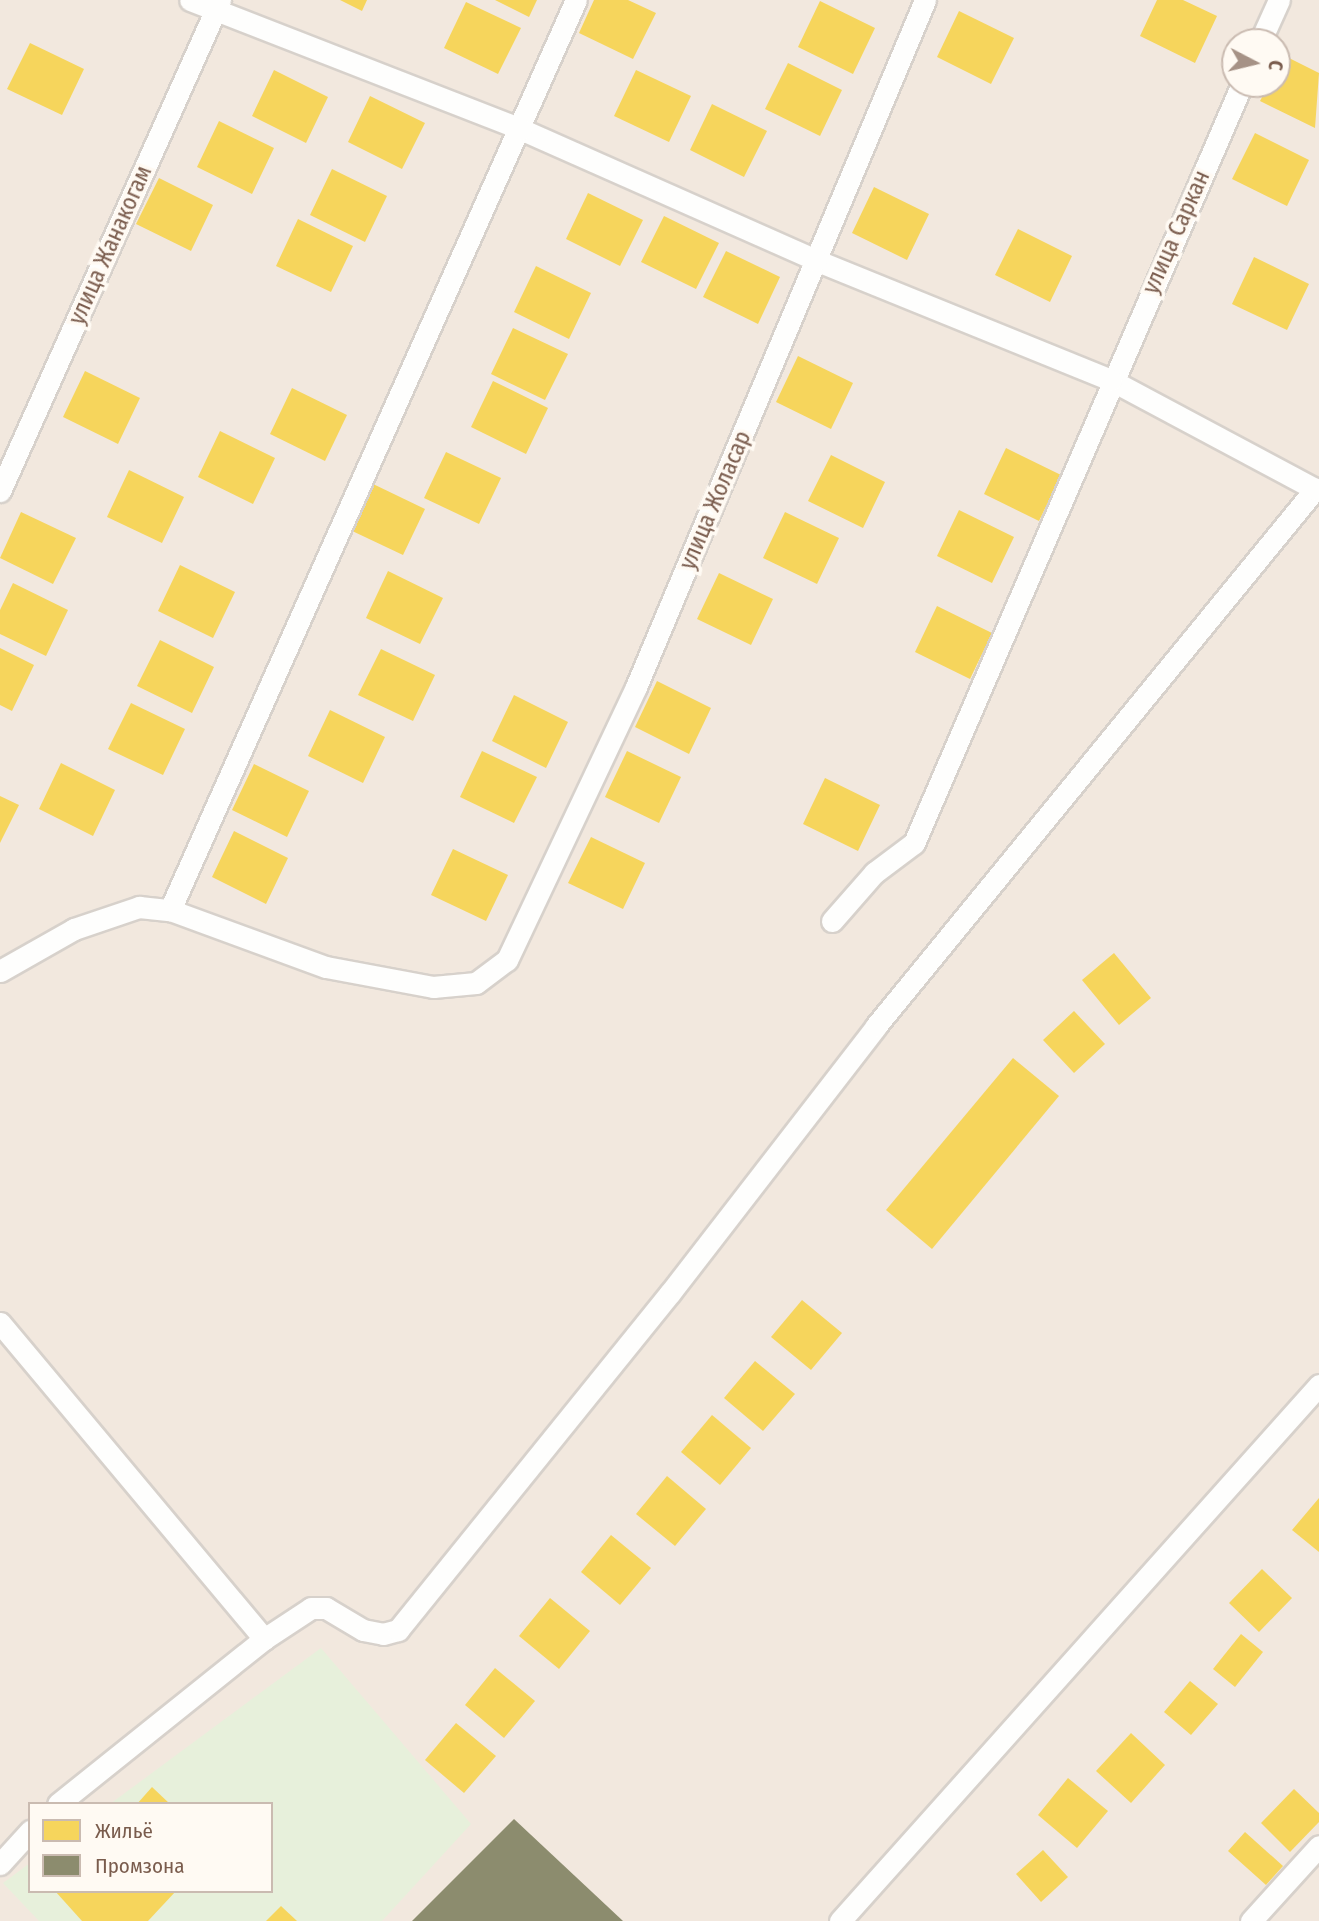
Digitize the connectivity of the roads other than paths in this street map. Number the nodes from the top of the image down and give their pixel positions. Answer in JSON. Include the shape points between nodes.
{"nodes":[{"id":1,"x":190,"y":0,"type":"edge"},
{"id":2,"x":576,"y":0,"type":"edge"},
{"id":3,"x":925,"y":0,"type":"edge"},
{"id":4,"x":1279,"y":0,"type":"edge"},
{"id":5,"x":218,"y":6,"type":"edge"},
{"id":6,"x":1266,"y":28,"type":"edge"},
{"id":7,"x":1236,"y":98,"type":"edge"},
{"id":8,"x":521,"y":129,"type":"junction"},
{"id":9,"x":816,"y":260,"type":"junction"},
{"id":10,"x":1111,"y":380,"type":"junction"},
{"id":11,"x":1317,"y":488,"type":"edge"},
{"id":12,"x":0,"y":491,"type":"edge"},
{"id":13,"x":170,"y":910,"type":"junction"},
{"id":14,"x":832,"y":921,"type":"dead end"},
{"id":15,"x":0,"y":971,"type":"edge"},
{"id":16,"x":0,"y":1323,"type":"edge"},
{"id":17,"x":1319,"y":1385,"type":"edge"},
{"id":18,"x":264,"y":1639,"type":"junction"},
{"id":19,"x":60,"y":1802,"type":"edge"},
{"id":20,"x":28,"y":1833,"type":"edge"},
{"id":21,"x":1319,"y":1846,"type":"edge"},
{"id":22,"x":0,"y":1864,"type":"edge"},
{"id":23,"x":840,"y":1921,"type":"edge"},
{"id":24,"x":1251,"y":1921,"type":"edge"}],
"edges":[{"from":1,"to":5,"type":"street"},
{"from":2,"to":8,"type":"street"},
{"from":3,"to":9,"type":"street","name":"улица Жоласар"},
{"from":4,"to":6,"type":"street"},
{"from":5,"to":8,"type":"street"},
{"from":5,"to":12,"type":"street","name":"улица Жанакогам"},
{"from":7,"to":10,"type":"street","name":"улица Саркан"},
{"from":8,"to":9,"type":"street"},
{"from":8,"to":13,"type":"street"},
{"from":9,"to":10,"type":"street"},
{"from":9,"to":13,"type":"street","name":"улица Жоласар","via":[[557,860],[507,960],[476,983],[433,987],[326,967]]},
{"from":10,"to":11,"type":"street"},
{"from":10,"to":14,"type":"street","name":"улица Саркан","via":[[914,843],[874,873]]},
{"from":11,"to":18,"type":"street","via":[[876,1026],[670,1293],[398,1630],[383,1634],[363,1630],[326,1608],[311,1608]]},
{"from":13,"to":15,"type":"street","via":[[139,907],[74,929]]},
{"from":16,"to":18,"type":"street"},
{"from":17,"to":23,"type":"street"},
{"from":18,"to":19,"type":"street"},
{"from":20,"to":22,"type":"street"},
{"from":21,"to":24,"type":"street"}]}
